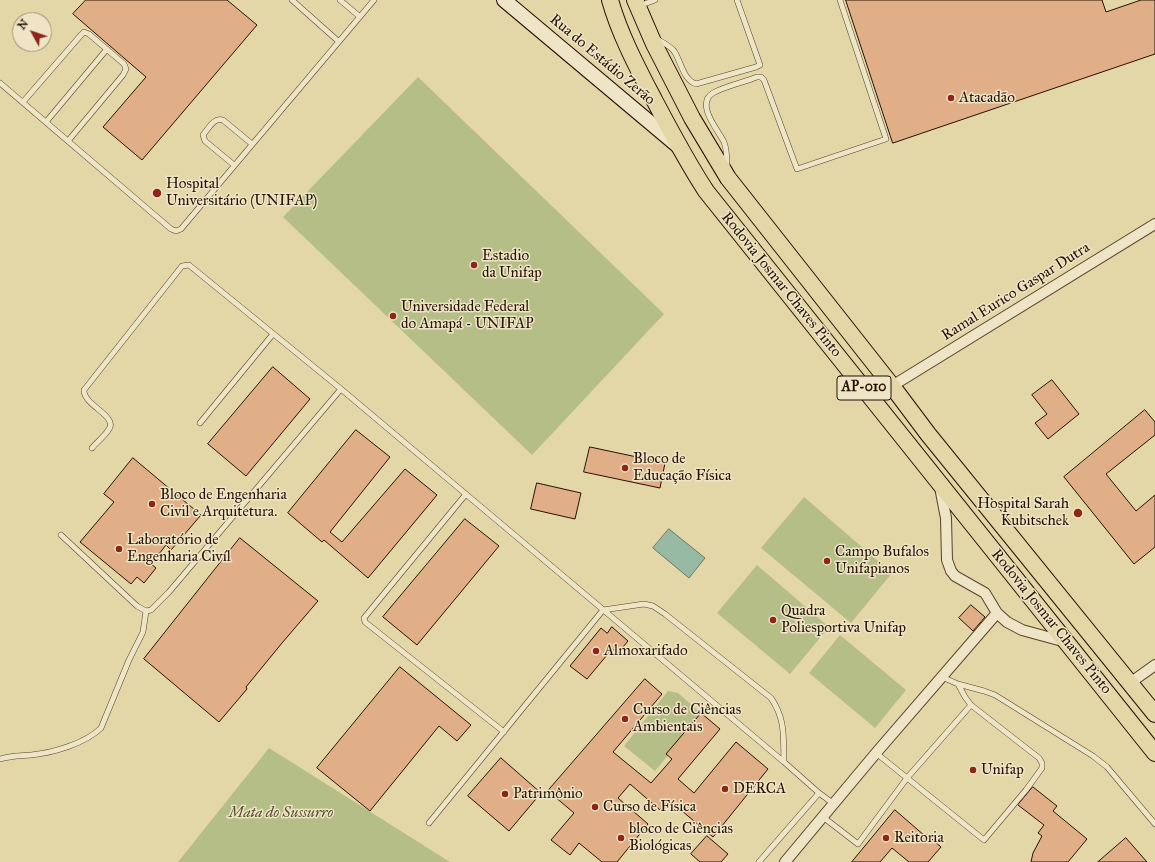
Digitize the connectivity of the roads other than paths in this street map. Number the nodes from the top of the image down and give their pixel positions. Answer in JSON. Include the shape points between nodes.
{"nodes":[{"id":1,"x":292,"y":0,"type":"edge"},
{"id":2,"x":340,"y":0,"type":"edge"},
{"id":3,"x":374,"y":0,"type":"edge"},
{"id":4,"x":504,"y":0,"type":"edge"},
{"id":5,"x":610,"y":0,"type":"edge"},
{"id":6,"x":655,"y":0,"type":"edge"},
{"id":7,"x":737,"y":0,"type":"edge"},
{"id":8,"x":840,"y":0,"type":"edge"},
{"id":9,"x":637,"y":3,"type":"edge"},
{"id":10,"x":359,"y":16,"type":"junction"},
{"id":11,"x":651,"y":36,"type":"junction"},
{"id":12,"x":338,"y":41,"type":"junction"},
{"id":13,"x":107,"y":49,"type":"junction"},
{"id":14,"x":0,"y":83,"type":"edge"},
{"id":15,"x":23,"y":102,"type":"junction"},
{"id":16,"x":46,"y":122,"type":"junction"},
{"id":17,"x":68,"y":141,"type":"junction"},
{"id":18,"x":252,"y":144,"type":"junction"},
{"id":19,"x":678,"y":146,"type":"junction"},
{"id":20,"x":234,"y":165,"type":"junction"},
{"id":21,"x":728,"y":178,"type":"junction"},
{"id":22,"x":1155,"y":224,"type":"edge"},
{"id":23,"x":273,"y":334,"type":"junction"},
{"id":24,"x":892,"y":386,"type":"junction"},
{"id":25,"x":341,"y":389,"type":"junction"},
{"id":26,"x":200,"y":423,"type":"dead end"},
{"id":27,"x":92,"y":448,"type":"dead end"},
{"id":28,"x":940,"y":483,"type":"junction"},
{"id":29,"x":466,"y":494,"type":"junction"},
{"id":30,"x":61,"y":535,"type":"dead end"},
{"id":31,"x":604,"y":610,"type":"junction"},
{"id":32,"x":146,"y":612,"type":"junction"},
{"id":33,"x":997,"y":613,"type":"junction"},
{"id":34,"x":1067,"y":642,"type":"junction"},
{"id":35,"x":1155,"y":666,"type":"edge"},
{"id":36,"x":941,"y":677,"type":"junction"},
{"id":37,"x":1130,"y":683,"type":"junction"},
{"id":38,"x":958,"y":684,"type":"junction"},
{"id":39,"x":971,"y":705,"type":"junction"},
{"id":40,"x":1155,"y":714,"type":"edge"},
{"id":41,"x":504,"y":732,"type":"junction"},
{"id":42,"x":876,"y":752,"type":"junction"},
{"id":43,"x":1155,"y":753,"type":"edge"},
{"id":44,"x":0,"y":759,"type":"edge"},
{"id":45,"x":784,"y":762,"type":"junction"},
{"id":46,"x":907,"y":778,"type":"junction"},
{"id":47,"x":820,"y":793,"type":"junction"},
{"id":48,"x":834,"y":804,"type":"junction"},
{"id":49,"x":823,"y":818,"type":"junction"},
{"id":50,"x":429,"y":823,"type":"dead end"},
{"id":51,"x":1155,"y":824,"type":"edge"},
{"id":52,"x":758,"y":862,"type":"edge"},
{"id":53,"x":785,"y":862,"type":"edge"}],
"edges":[{"from":1,"to":12,"type":"lane"},
{"from":2,"to":10,"type":"lane"},
{"from":3,"to":10,"type":"lane"},
{"from":4,"to":19,"type":"street","name":"Rua do Estádio Zerão"},
{"from":5,"to":19,"type":"main road","name":"Rodovia Josmar Chaves Pinto","number":"AP-010","via":[[635,63]]},
{"from":6,"to":9,"type":"lane"},
{"from":7,"to":11,"type":"lane","via":[[760,65],[756,67],[692,83],[688,80],[674,51],[667,44]]},
{"from":8,"to":21,"type":"lane","via":[[886,139],[797,169],[764,80],[757,77],[714,92],[708,99],[707,112],[726,148]]},
{"from":9,"to":11,"type":"main road","name":"Rodovia Josmar Chaves Pinto","number":"AP-010"},
{"from":10,"to":12,"type":"lane"},
{"from":11,"to":21,"type":"main road","name":"Rodovia Josmar Chaves Pinto","number":"AP-010","via":[[692,118]]},
{"from":12,"to":18,"type":"lane"},
{"from":13,"to":15,"type":"lane","via":[[84,32]]},
{"from":13,"to":16,"type":"lane"},
{"from":13,"to":17,"type":"lane","via":[[126,69],[123,76]]},
{"from":14,"to":15,"type":"lane"},
{"from":15,"to":16,"type":"lane"},
{"from":16,"to":17,"type":"lane"},
{"from":17,"to":20,"type":"lane","via":[[176,231]]},
{"from":18,"to":20,"type":"lane"},
{"from":18,"to":20,"type":"lane","via":[[223,120],[215,120],[203,135],[205,141]]},
{"from":19,"to":28,"type":"main road","name":"Rodovia Josmar Chaves Pinto","number":"AP-010","via":[[706,191]]},
{"from":21,"to":24,"type":"main road","name":"Rodovia Josmar Chaves Pinto","number":"AP-010"},
{"from":22,"to":24,"type":"street","name":"Ramal Eurico Gaspar Dutra"},
{"from":23,"to":25,"type":"lane"},
{"from":23,"to":26,"type":"lane"},
{"from":23,"to":27,"type":"lane","via":[[189,265],[182,266],[84,390],[88,400],[109,419],[111,424],[110,429]]},
{"from":24,"to":37,"type":"main road","name":"Rodovia Josmar Chaves Pinto","number":"AP-010"},
{"from":25,"to":29,"type":"lane"},
{"from":25,"to":32,"type":"lane","via":[[169,592]]},
{"from":28,"to":33,"type":"street","via":[[946,518],[947,560],[951,572],[985,593]]},
{"from":28,"to":34,"type":"main road","name":"Rodovia Josmar Chaves Pinto","number":"AP-010"},
{"from":29,"to":31,"type":"lane"},
{"from":29,"to":41,"type":"lane","via":[[364,618],[365,622]]},
{"from":30,"to":32,"type":"lane"},
{"from":31,"to":41,"type":"lane"},
{"from":31,"to":45,"type":"lane"},
{"from":31,"to":45,"type":"lane","via":[[644,604],[653,606],[771,698],[783,723]]},
{"from":32,"to":44,"type":"lane","via":[[143,632],[101,728],[81,742],[55,750]]},
{"from":33,"to":34,"type":"street","via":[[1022,630]]},
{"from":33,"to":36,"type":"street"},
{"from":34,"to":43,"type":"main road","name":"Rodovia Josmar Chaves Pinto","number":"AP-010"},
{"from":35,"to":37,"type":"street"},
{"from":36,"to":38,"type":"lane"},
{"from":36,"to":42,"type":"street"},
{"from":37,"to":40,"type":"main road","name":"Rodovia Josmar Chaves Pinto","number":"AP-010"},
{"from":38,"to":39,"type":"lane"},
{"from":38,"to":51,"type":"lane","via":[[995,695],[1093,756],[1107,767]]},
{"from":39,"to":46,"type":"lane"},
{"from":39,"to":46,"type":"lane","via":[[1042,763],[1042,768],[1026,790],[984,840]]},
{"from":41,"to":50,"type":"lane"},
{"from":42,"to":46,"type":"lane"},
{"from":42,"to":48,"type":"street"},
{"from":45,"to":47,"type":"lane"},
{"from":46,"to":49,"type":"lane","via":[[858,844]]},
{"from":47,"to":48,"type":"lane"},
{"from":47,"to":52,"type":"lane"},
{"from":48,"to":49,"type":"street"},
{"from":49,"to":53,"type":"street"}]}
